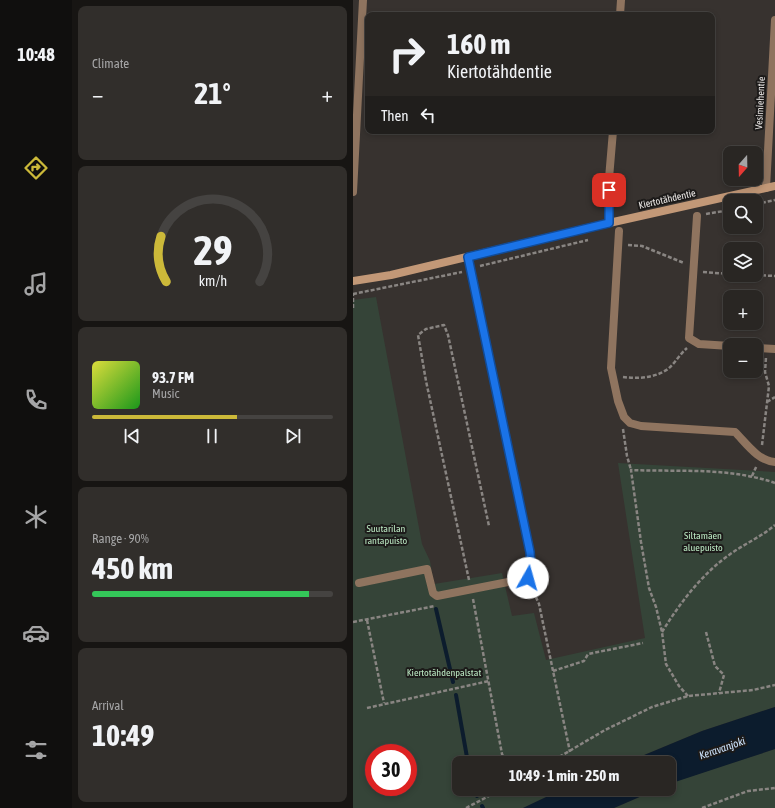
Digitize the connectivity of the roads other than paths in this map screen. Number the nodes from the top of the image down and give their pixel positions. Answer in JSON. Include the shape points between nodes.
{"nodes":[{"id":1,"x":363,"y":0,"type":"edge"},
{"id":2,"x":621,"y":0,"type":"edge"},
{"id":3,"x":620,"y":12,"type":"edge"},
{"id":4,"x":775,"y":20,"type":"edge"},
{"id":5,"x":613,"y":134,"type":"edge"},
{"id":6,"x":775,"y":186,"type":"edge"},
{"id":7,"x":766,"y":188,"type":"junction"},
{"id":8,"x":353,"y":192,"type":"edge"},
{"id":9,"x":697,"y":216,"type":"road end"},
{"id":10,"x":609,"y":223,"type":"junction"},
{"id":11,"x":619,"y":231,"type":"dead end"},
{"id":12,"x":468,"y":257,"type":"junction"},
{"id":13,"x":353,"y":281,"type":"edge"},
{"id":14,"x":723,"y":346,"type":"edge"},
{"id":15,"x":763,"y":348,"type":"edge"},
{"id":16,"x":775,"y":349,"type":"edge"},
{"id":17,"x":775,"y":462,"type":"edge"},
{"id":18,"x":359,"y":583,"type":"dead end"}],
"edges":[{"from":1,"to":8,"type":"street"},
{"from":2,"to":3,"type":"street"},
{"from":4,"to":7,"type":"street","name":"Vesimiehentie"},
{"from":5,"to":10,"type":"street"},
{"from":6,"to":7,"type":"street","name":"Kiertotähdentie"},
{"from":7,"to":10,"type":"street","name":"Kiertotähdentie"},
{"from":9,"to":14,"type":"street","via":[[689,338],[699,344]]},
{"from":10,"to":12,"type":"street","name":"Kiertotähdentie"},
{"from":11,"to":17,"type":"street","via":[[613,375],[624,417],[630,423],[641,426],[735,432],[760,457]]},
{"from":12,"to":13,"type":"street","name":"Kiertotähdentie"},
{"from":12,"to":18,"type":"street","via":[[530,552],[528,578],[437,596],[433,593],[427,569]]},
{"from":15,"to":16,"type":"street"}]}
